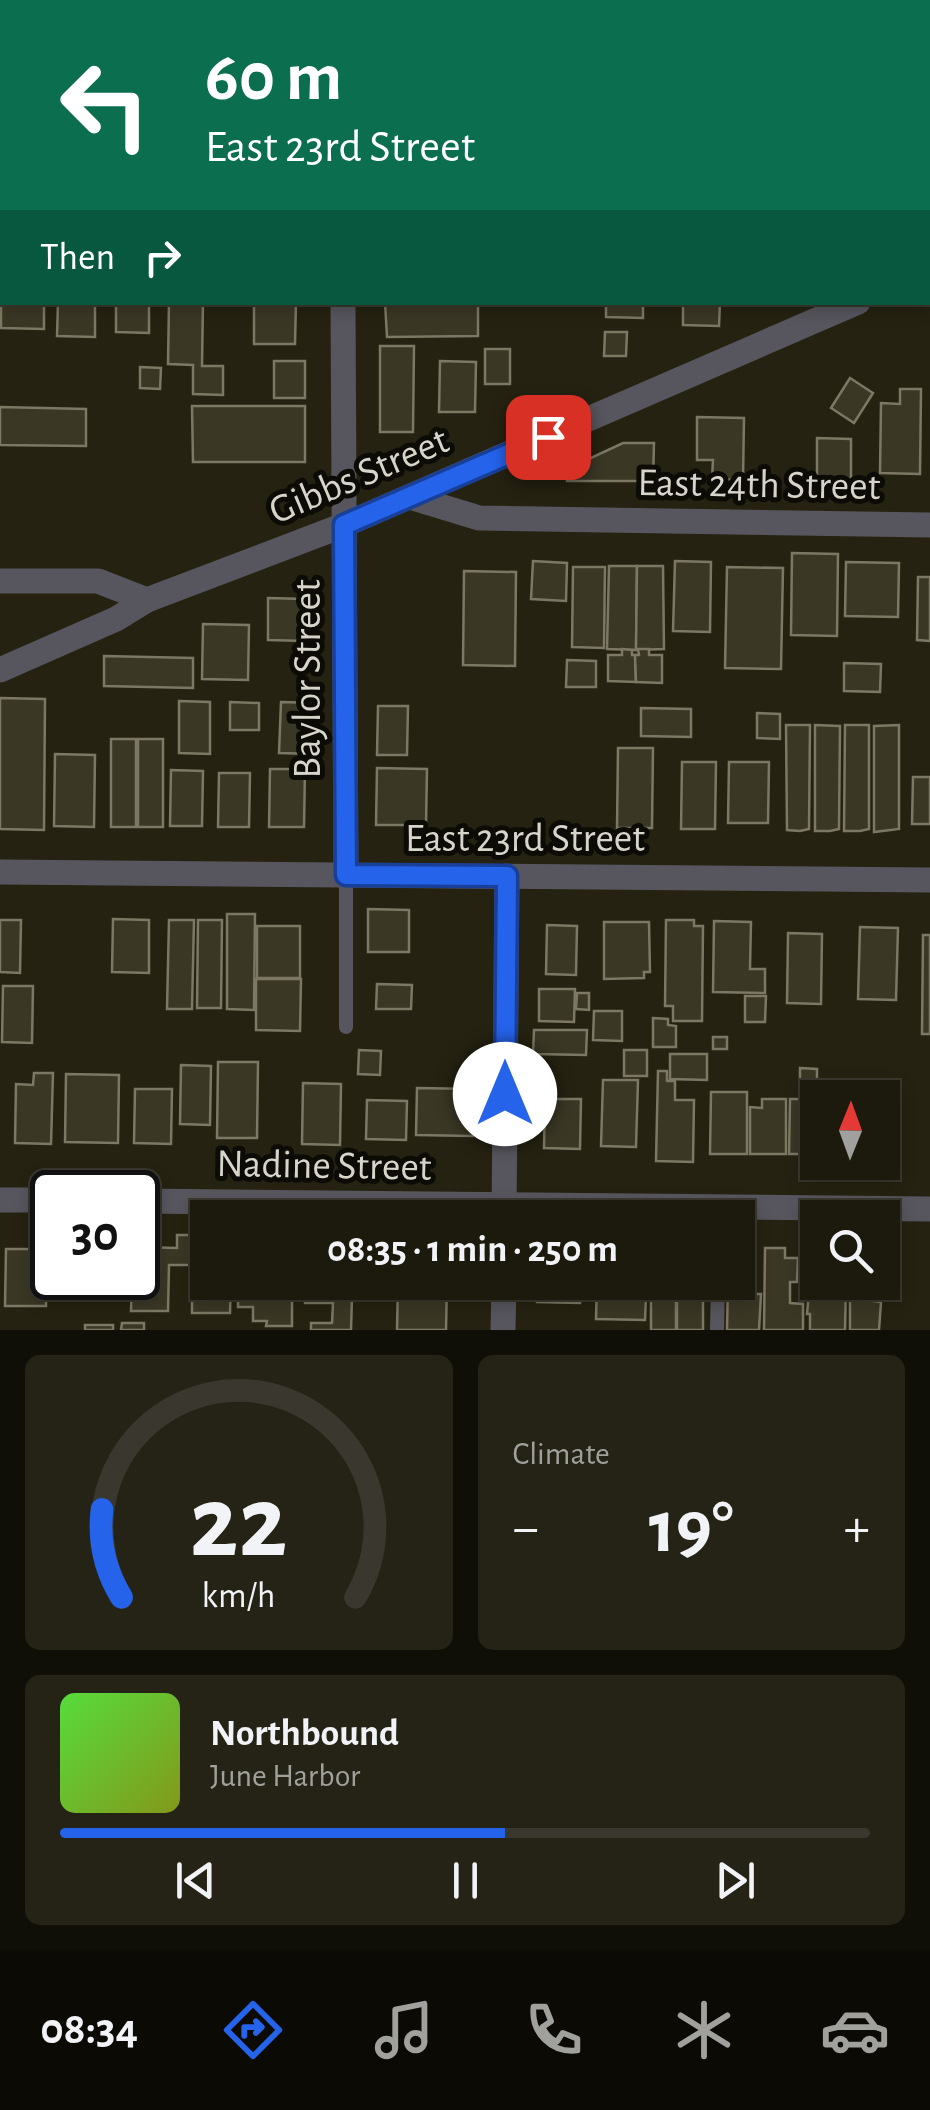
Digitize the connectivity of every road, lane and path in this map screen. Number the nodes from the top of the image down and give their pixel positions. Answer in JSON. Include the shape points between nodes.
{"nodes":[{"id":1,"x":343,"y":305,"type":"edge"},
{"id":2,"x":851,"y":305,"type":"edge"},
{"id":3,"x":410,"y":497,"type":"junction"},
{"id":4,"x":344,"y":525,"type":"junction"},
{"id":5,"x":930,"y":525,"type":"edge"},
{"id":6,"x":0,"y":581,"type":"edge"},
{"id":7,"x":147,"y":600,"type":"junction"},
{"id":8,"x":0,"y":670,"type":"edge"},
{"id":9,"x":0,"y":872,"type":"edge"},
{"id":10,"x":346,"y":875,"type":"junction"},
{"id":11,"x":507,"y":876,"type":"junction"},
{"id":12,"x":930,"y":880,"type":"edge"},
{"id":13,"x":346,"y":1027,"type":"dead end"},
{"id":14,"x":0,"y":1200,"type":"edge"},
{"id":15,"x":30,"y":1200,"type":"edge"},
{"id":16,"x":504,"y":1200,"type":"edge"},
{"id":17,"x":160,"y":1203,"type":"edge"},
{"id":18,"x":190,"y":1203,"type":"edge"},
{"id":19,"x":930,"y":1209,"type":"edge"},
{"id":20,"x":755,"y":1211,"type":"edge"},
{"id":21,"x":504,"y":1300,"type":"edge"},
{"id":22,"x":718,"y":1300,"type":"edge"},
{"id":23,"x":503,"y":1330,"type":"edge"},
{"id":24,"x":717,"y":1330,"type":"edge"}],
"edges":[{"from":1,"to":4,"type":"street","name":"Baylor Street"},
{"from":2,"to":3,"type":"street","name":"Gibbs Street"},
{"from":3,"to":4,"type":"street","name":"Gibbs Street"},
{"from":3,"to":5,"type":"street","name":"East 24th Street","via":[[479,518]]},
{"from":4,"to":7,"type":"street","name":"Gibbs Street"},
{"from":4,"to":10,"type":"street","name":"Baylor Street"},
{"from":6,"to":7,"type":"street","via":[[98,581]]},
{"from":7,"to":8,"type":"street","name":"Gibbs Street"},
{"from":9,"to":10,"type":"street","name":"East 23rd Street"},
{"from":10,"to":11,"type":"street","name":"East 23rd Street"},
{"from":10,"to":13,"type":"lane"},
{"from":11,"to":12,"type":"street","name":"East 23rd Street"},
{"from":11,"to":16,"type":"street"},
{"from":14,"to":15,"type":"street"},
{"from":17,"to":18,"type":"street","name":"Nadine Street"},
{"from":19,"to":20,"type":"street","name":"Nadine Street"},
{"from":21,"to":23,"type":"street"},
{"from":22,"to":24,"type":"lane"}]}
